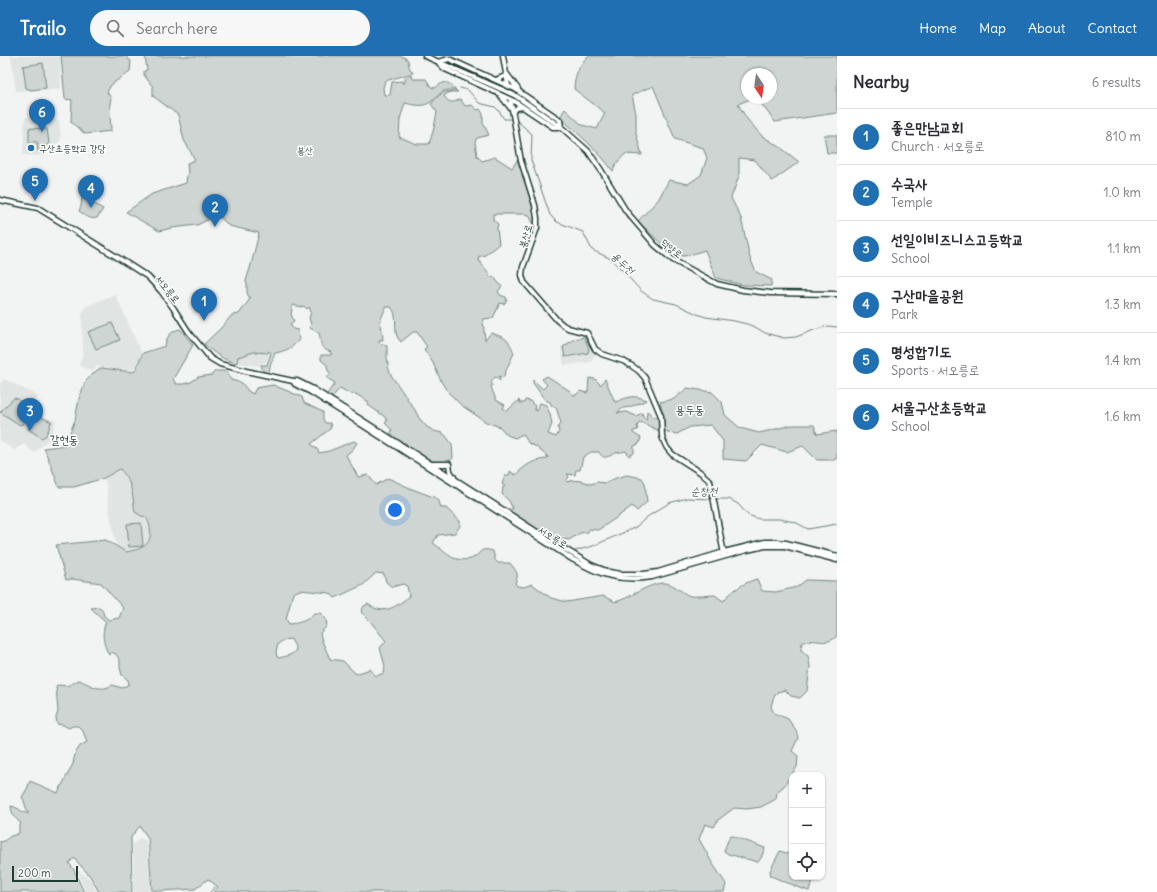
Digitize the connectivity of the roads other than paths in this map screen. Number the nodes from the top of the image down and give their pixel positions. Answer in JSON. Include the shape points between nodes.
{"nodes":[{"id":1,"x":425,"y":56,"type":"edge"},
{"id":2,"x":503,"y":56,"type":"edge"},
{"id":3,"x":438,"y":62,"type":"junction"},
{"id":4,"x":506,"y":73,"type":"junction"},
{"id":5,"x":496,"y":80,"type":"junction"},
{"id":6,"x":509,"y":86,"type":"junction"},
{"id":7,"x":521,"y":92,"type":"junction"},
{"id":8,"x":497,"y":93,"type":"junction"},
{"id":9,"x":511,"y":99,"type":"junction"},
{"id":10,"x":523,"y":106,"type":"junction"},
{"id":11,"x":513,"y":113,"type":"junction"},
{"id":12,"x":545,"y":118,"type":"junction"},
{"id":13,"x":561,"y":126,"type":"junction"},
{"id":14,"x":0,"y":200,"type":"edge"},
{"id":15,"x":837,"y":294,"type":"edge"},
{"id":16,"x":375,"y":431,"type":"junction"},
{"id":17,"x":428,"y":462,"type":"junction"},
{"id":18,"x":456,"y":480,"type":"junction"},
{"id":19,"x":724,"y":554,"type":"junction"},
{"id":20,"x":837,"y":556,"type":"edge"},
{"id":21,"x":837,"y":560,"type":"edge"}],
"edges":[{"from":1,"to":3,"type":"main road"},
{"from":2,"to":4,"type":"main road"},
{"from":3,"to":5,"type":"main road","via":[[449,59]]},
{"from":3,"to":8,"type":"main road","via":[[445,69]]},
{"from":3,"to":12,"type":"main road","bridge":true,"via":[[516,96]]},
{"from":4,"to":5,"type":"main road"},
{"from":4,"to":6,"type":"main road"},
{"from":4,"to":7,"type":"main road"},
{"from":5,"to":6,"type":"main road"},
{"from":6,"to":7,"type":"main road"},
{"from":6,"to":9,"type":"main road"},
{"from":7,"to":13,"type":"main road","via":[[560,120]]},
{"from":8,"to":9,"type":"main road"},
{"from":8,"to":11,"type":"main road","via":[[504,98]]},
{"from":9,"to":10,"type":"main road"},
{"from":9,"to":11,"type":"main road"},
{"from":10,"to":11,"type":"main road"},
{"from":10,"to":12,"type":"main road"},
{"from":11,"to":19,"type":"main road","name":"봉산로","via":[[521,161],[537,218],[537,228],[523,266],[524,282],[563,325],[587,333],[595,349],[632,366],[645,378],[661,416],[662,436],[667,448],[710,481]]},
{"from":12,"to":13,"type":"main road","name":"덕양로"},
{"from":13,"to":15,"type":"main road","name":"덕양로","via":[[595,160],[626,211],[643,232],[673,260],[717,284],[743,290]]},
{"from":14,"to":16,"type":"main road","name":"서오릉로","via":[[38,208],[148,278],[161,291],[210,358],[220,364],[294,381],[295,384]]},
{"from":16,"to":17,"type":"main road","name":"서오릉로"},
{"from":16,"to":19,"type":"main road","name":"서오릉로","via":[[572,559],[602,574],[620,578],[652,577]]},
{"from":17,"to":18,"type":"main road","name":"서오릉로"},
{"from":17,"to":18,"type":"main road","via":[[449,464]]},
{"from":18,"to":19,"type":"main road","name":"서오릉로","via":[[566,550],[609,572],[632,575],[651,573]]},
{"from":19,"to":20,"type":"main road","name":"서오릉로","via":[[759,543],[777,542]]},
{"from":19,"to":21,"type":"main road","name":"서오릉로","via":[[765,546],[781,546]]}]}
